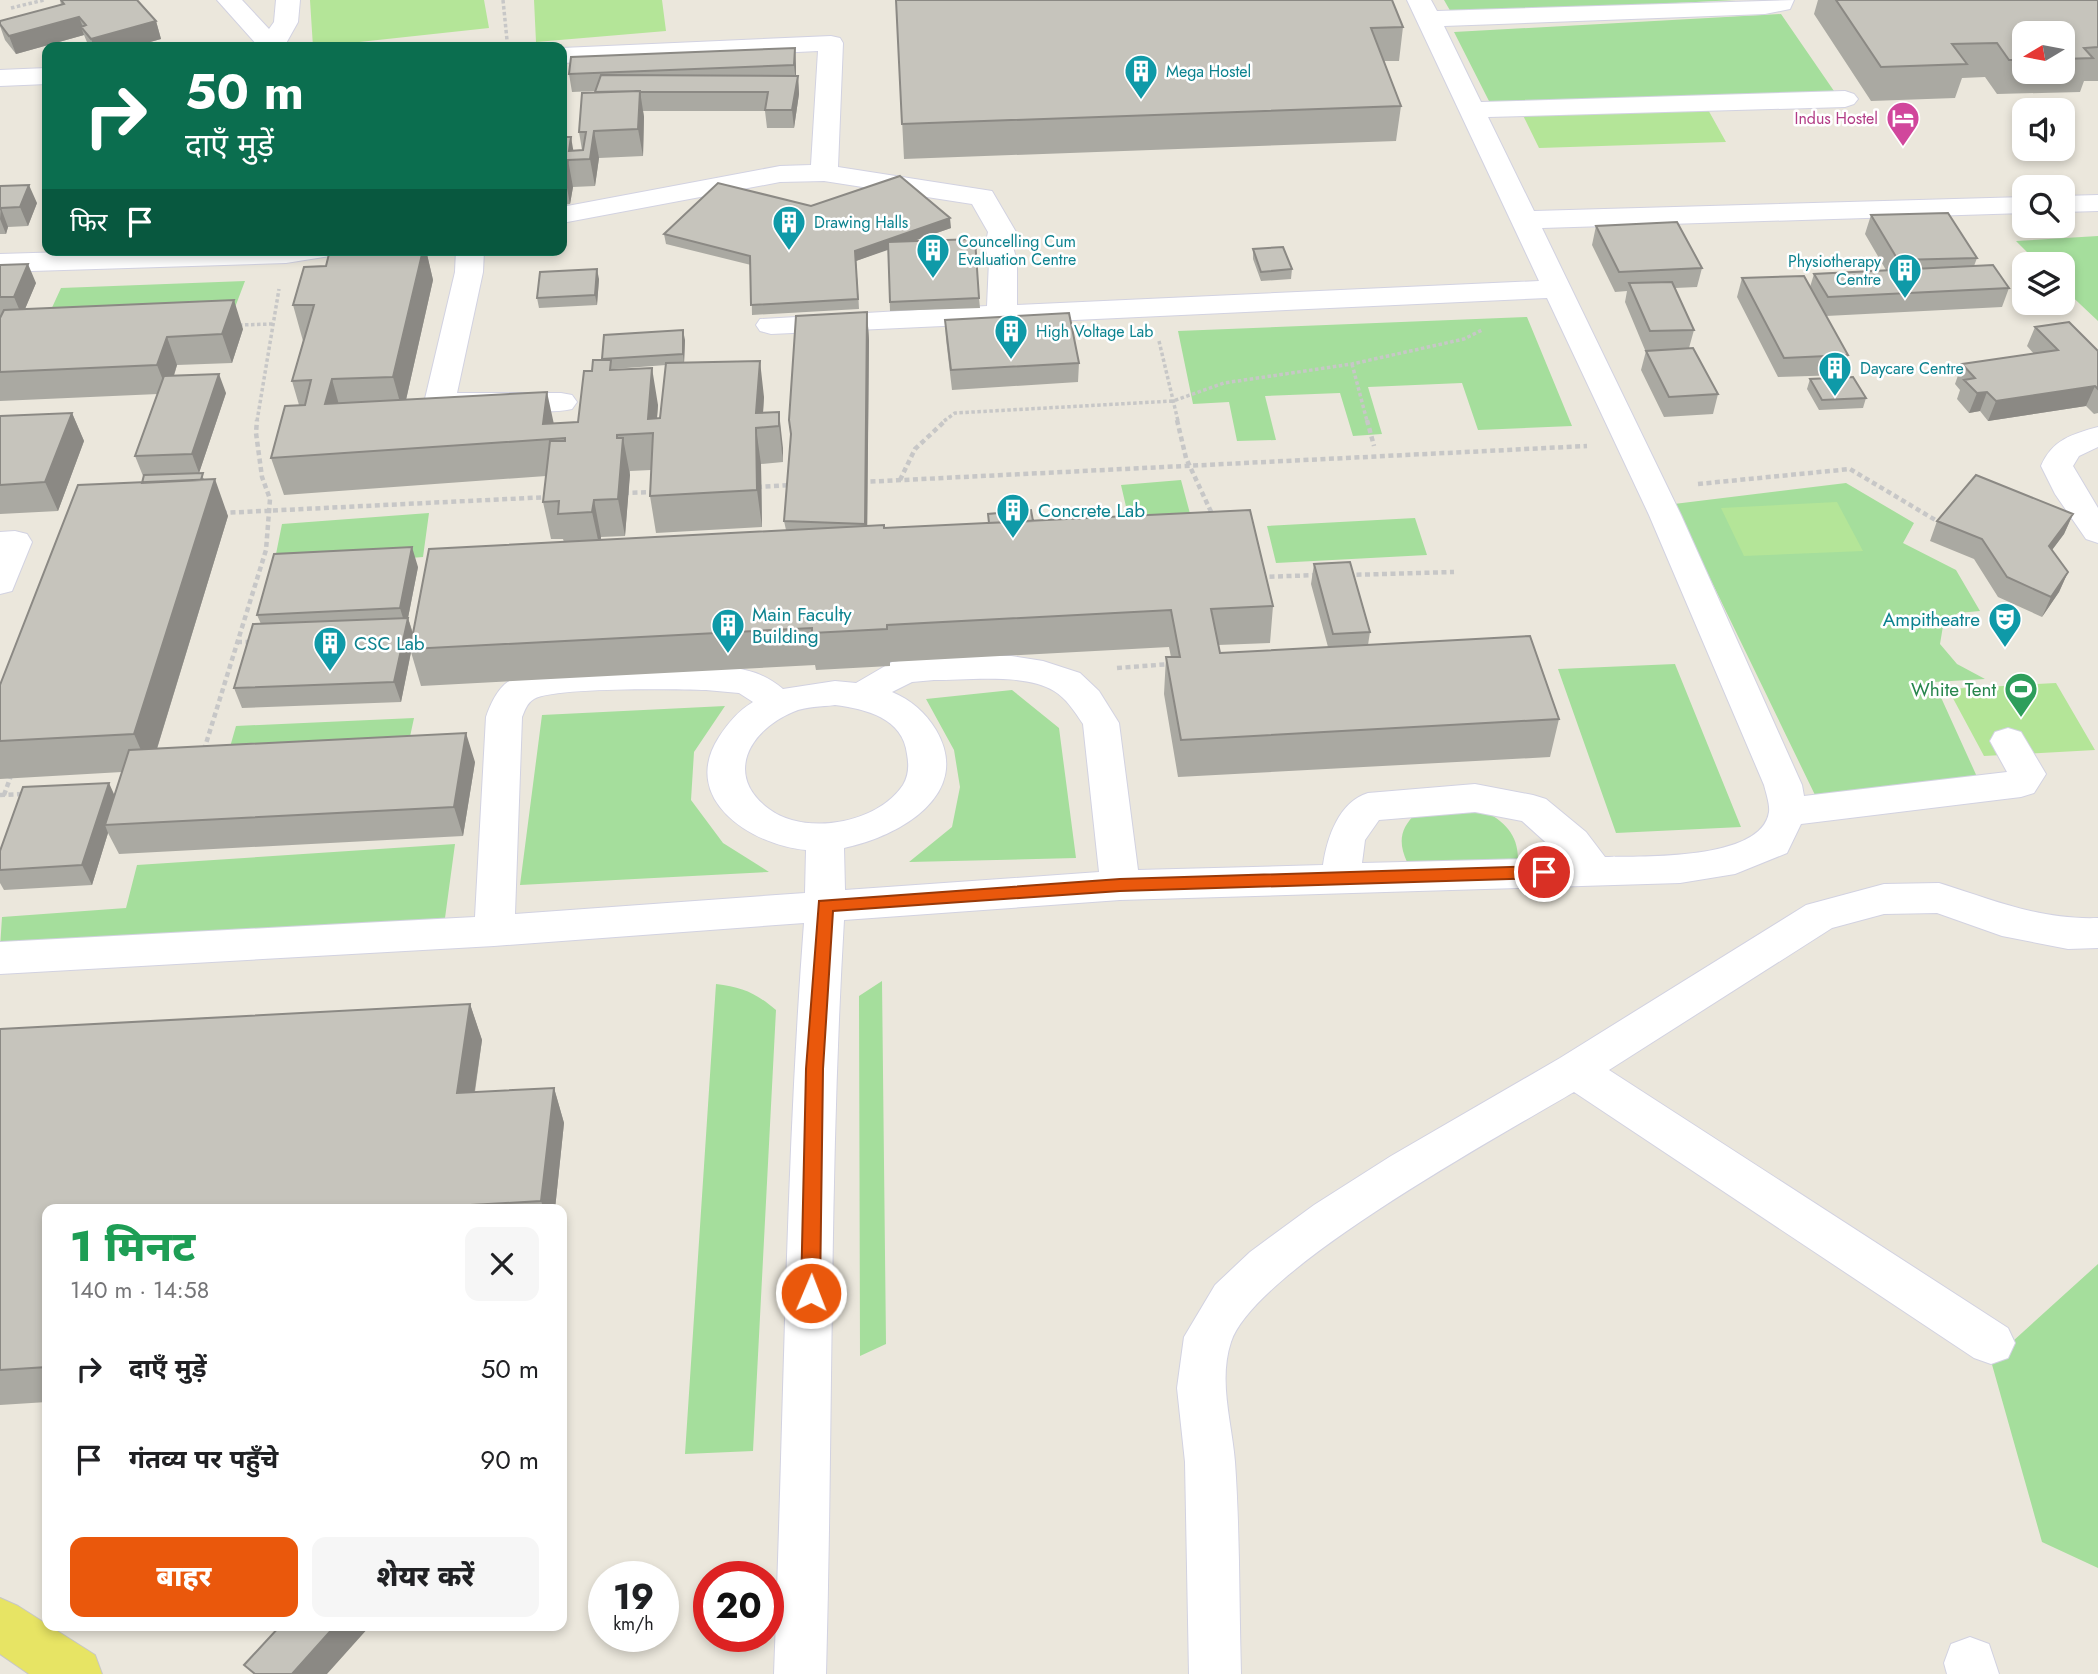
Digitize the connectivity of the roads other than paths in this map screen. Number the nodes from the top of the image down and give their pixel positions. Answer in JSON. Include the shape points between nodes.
{"nodes":[{"id":1,"x":229,"y":0,"type":"edge"},
{"id":2,"x":288,"y":0,"type":"edge"},
{"id":3,"x":1782,"y":0,"type":"edge"},
{"id":4,"x":1423,"y":9,"type":"edge"},
{"id":5,"x":267,"y":42,"type":"edge"},
{"id":6,"x":274,"y":42,"type":"edge"},
{"id":7,"x":567,"y":55,"type":"edge"},
{"id":8,"x":42,"y":76,"type":"edge"},
{"id":9,"x":0,"y":78,"type":"edge"},
{"id":10,"x":1845,"y":99,"type":"dead end"},
{"id":11,"x":1471,"y":110,"type":"junction"},
{"id":12,"x":824,"y":173,"type":"junction"},
{"id":13,"x":2098,"y":203,"type":"edge"},
{"id":14,"x":2075,"y":204,"type":"edge"},
{"id":15,"x":2012,"y":205,"type":"edge"},
{"id":16,"x":567,"y":214,"type":"edge"},
{"id":17,"x":1523,"y":220,"type":"junction"},
{"id":18,"x":222,"y":256,"type":"edge"},
{"id":19,"x":470,"y":256,"type":"edge"},
{"id":20,"x":0,"y":263,"type":"edge"},
{"id":21,"x":1556,"y":289,"type":"junction"},
{"id":22,"x":1002,"y":314,"type":"junction"},
{"id":23,"x":771,"y":325,"type":"dead end"},
{"id":24,"x":561,"y":402,"type":"dead end"},
{"id":25,"x":2098,"y":437,"type":"edge"},
{"id":26,"x":2098,"y":532,"type":"edge"},
{"id":27,"x":0,"y":543,"type":"edge"},
{"id":28,"x":0,"y":583,"type":"edge"},
{"id":29,"x":863,"y":696,"type":"junction"},
{"id":30,"x":778,"y":704,"type":"junction"},
{"id":31,"x":2008,"y":741,"type":"dead end"},
{"id":32,"x":1788,"y":812,"type":"junction"},
{"id":33,"x":825,"y":837,"type":"junction"},
{"id":34,"x":1595,"y":871,"type":"junction"},
{"id":35,"x":1341,"y":878,"type":"junction"},
{"id":36,"x":1120,"y":885,"type":"junction"},
{"id":37,"x":825,"y":905,"type":"junction"},
{"id":38,"x":494,"y":931,"type":"junction"},
{"id":39,"x":2098,"y":933,"type":"edge"},
{"id":40,"x":0,"y":958,"type":"edge"},
{"id":41,"x":1575,"y":1070,"type":"junction"},
{"id":42,"x":1991,"y":1343,"type":"dead end"},
{"id":43,"x":0,"y":1624,"type":"edge"},
{"id":44,"x":76,"y":1674,"type":"edge"},
{"id":45,"x":800,"y":1674,"type":"edge"},
{"id":46,"x":1215,"y":1674,"type":"edge"}],
"edges":[{"from":1,"to":5,"type":"street"},
{"from":2,"to":6,"type":"street","via":[[286,22]]},
{"from":3,"to":4,"type":"street","via":[[1782,4],[1765,8]]},
{"from":4,"to":11,"type":"street"},
{"from":7,"to":12,"type":"street","via":[[831,43]]},
{"from":8,"to":9,"type":"street"},
{"from":10,"to":11,"type":"street"},
{"from":11,"to":17,"type":"street"},
{"from":12,"to":16,"type":"street","via":[[780,174]]},
{"from":12,"to":22,"type":"street","via":[[982,197],[1002,232]]},
{"from":13,"to":14,"type":"street"},
{"from":15,"to":17,"type":"street"},
{"from":17,"to":21,"type":"street"},
{"from":18,"to":20,"type":"street"},
{"from":19,"to":24,"type":"street","via":[[440,403]]},
{"from":21,"to":22,"type":"street"},
{"from":21,"to":32,"type":"street","via":[[1651,488],[1783,785]]},
{"from":22,"to":23,"type":"street"},
{"from":25,"to":26,"type":"street","via":[[2073,444],[2061,454],[2057,466]]},
{"from":27,"to":28,"type":"street","via":[[15,542]]},
{"from":29,"to":30,"type":"street","via":[[835,693]]},
{"from":29,"to":33,"type":"street","via":[[887,704],[921,734],[928,754],[926,774],[901,811],[853,834]]},
{"from":29,"to":36,"type":"street","via":[[905,671],[934,668],[1011,668],[1067,682],[1101,723]]},
{"from":30,"to":33,"type":"street","via":[[737,735],[727,756],[725,777],[733,798],[749,816],[770,828]]},
{"from":30,"to":38,"type":"street","via":[[747,682],[730,678],[573,682],[527,688],[517,694],[504,717]]},
{"from":31,"to":32,"type":"street","via":[[2027,774],[2021,784]]},
{"from":32,"to":34,"type":"street","via":[[1773,842],[1735,860],[1680,869]]},
{"from":33,"to":37,"type":"street"},
{"from":34,"to":35,"type":"street"},
{"from":34,"to":35,"type":"street","via":[[1572,842],[1533,809],[1475,798],[1368,807],[1346,838]]},
{"from":35,"to":36,"type":"street"},
{"from":36,"to":37,"type":"street"},
{"from":37,"to":38,"type":"street"},
{"from":37,"to":45,"type":"street","via":[[814,1069]]},
{"from":38,"to":40,"type":"street"},
{"from":39,"to":41,"type":"street","via":[[2068,934],[2002,921],[1939,898],[1884,899],[1820,916]]},
{"from":41,"to":42,"type":"street"},
{"from":41,"to":46,"type":"street","via":[[1320,1226],[1231,1299],[1208,1337],[1201,1388],[1210,1462]]},
{"from":43,"to":44,"type":"main road"}]}
